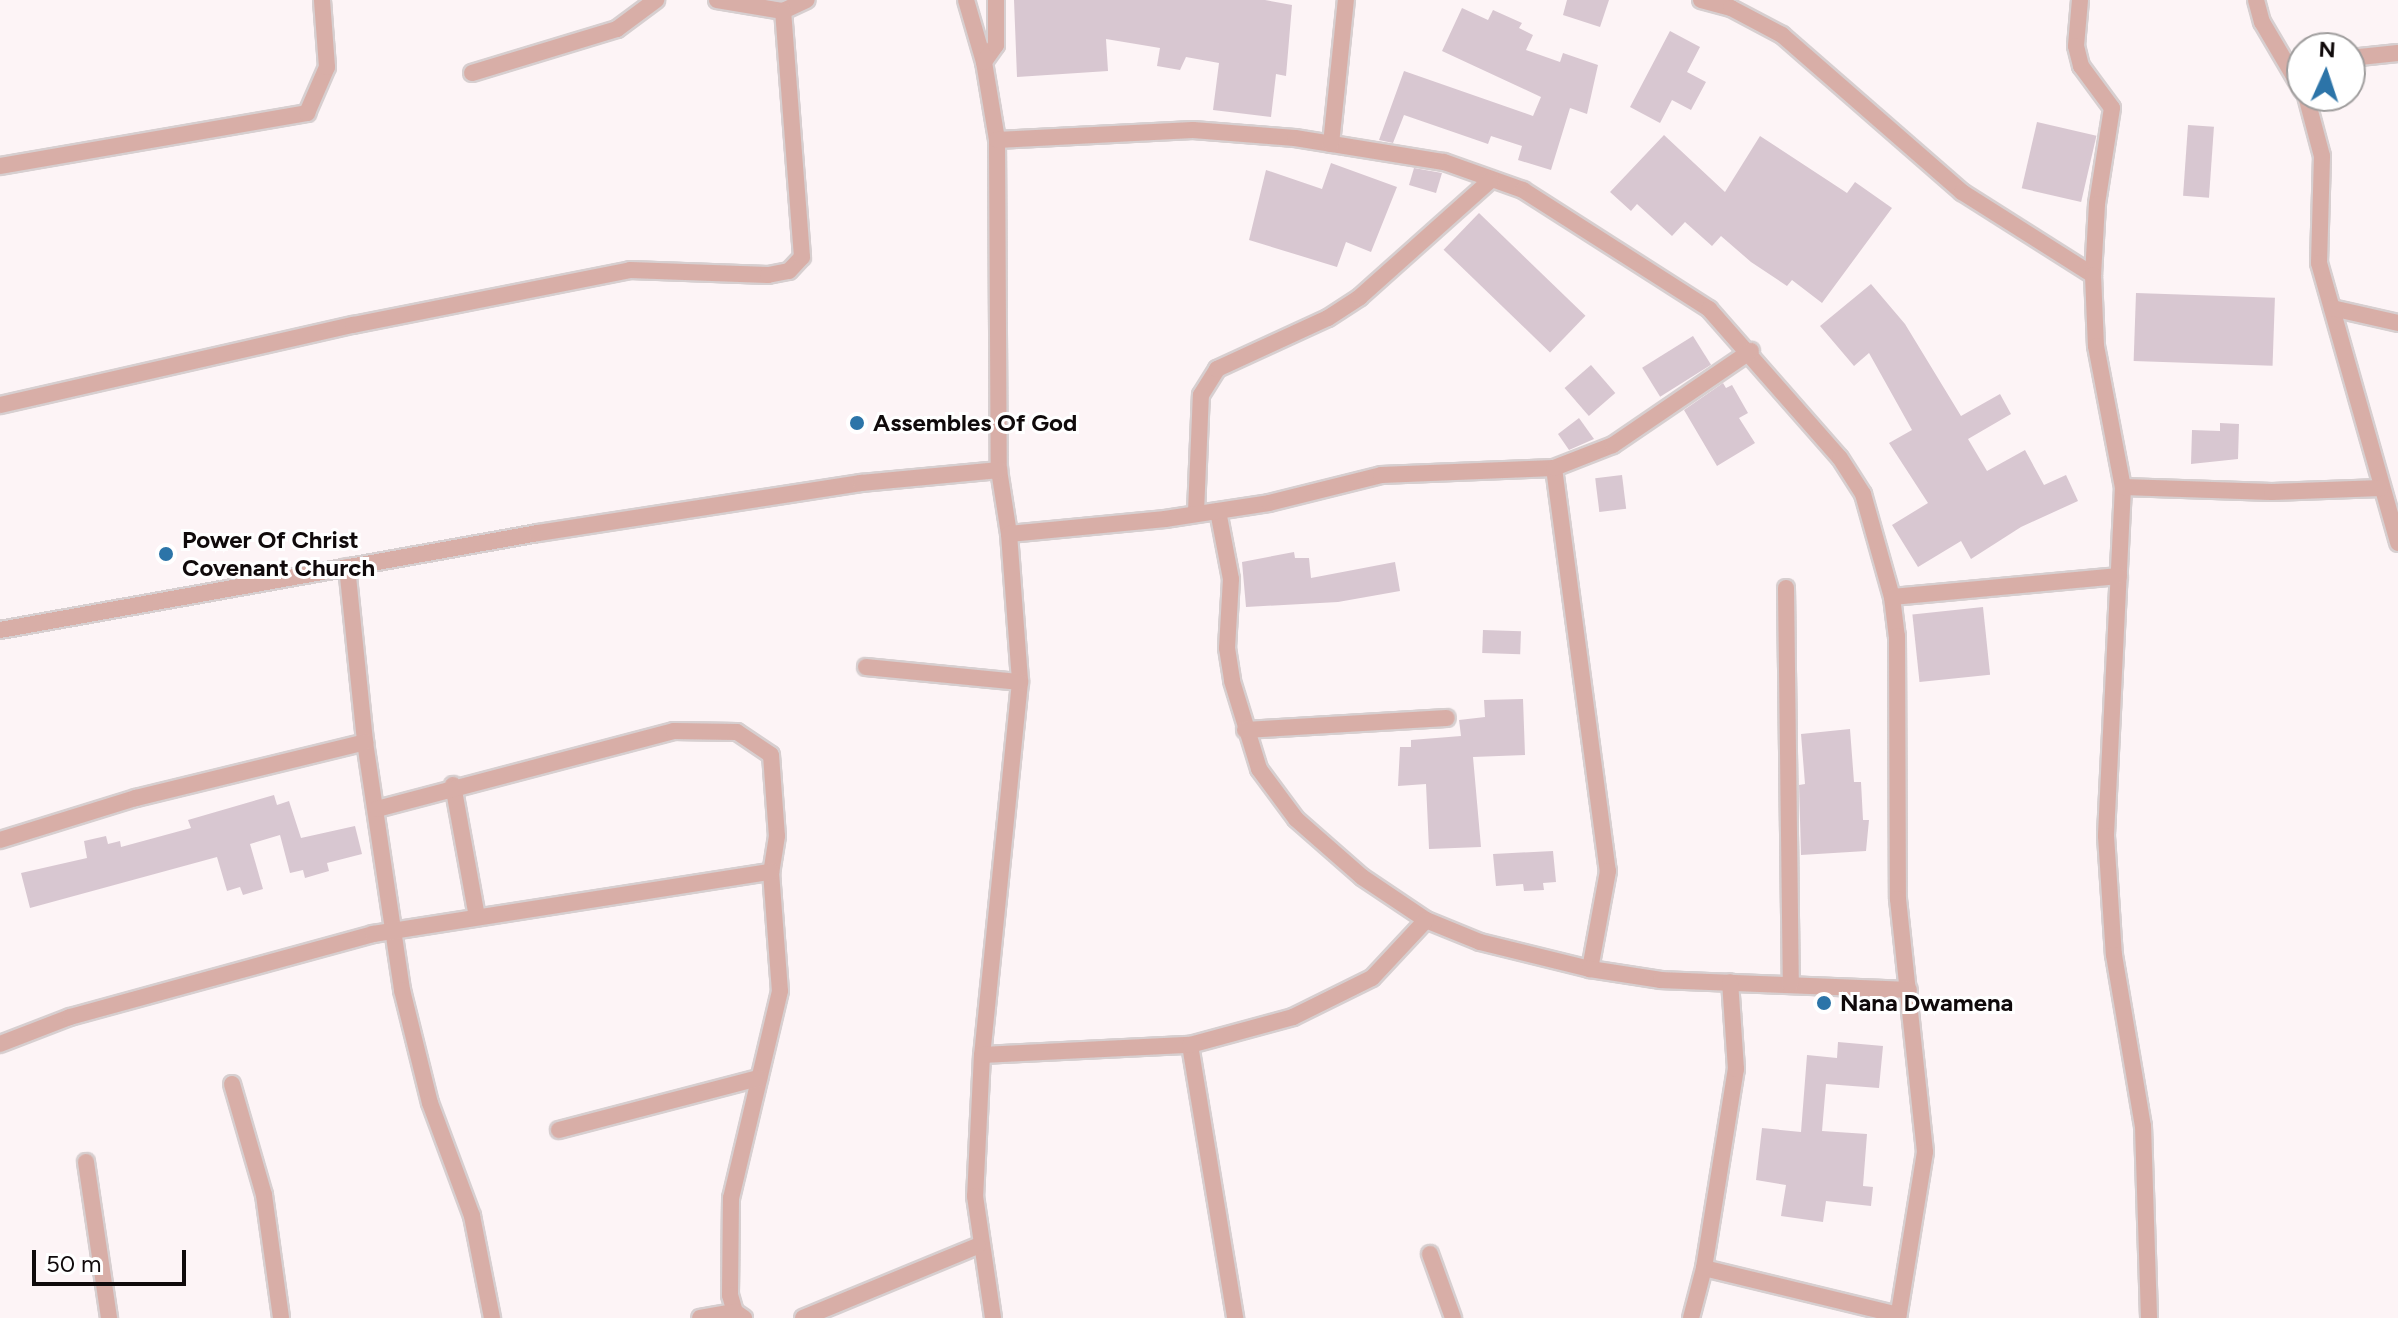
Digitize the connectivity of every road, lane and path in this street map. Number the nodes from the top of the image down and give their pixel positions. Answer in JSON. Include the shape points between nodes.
{"nodes":[{"id":1,"x":322,"y":0,"type":"edge"},
{"id":2,"x":656,"y":0,"type":"edge"},
{"id":3,"x":717,"y":0,"type":"edge"},
{"id":4,"x":807,"y":0,"type":"edge"},
{"id":5,"x":966,"y":0,"type":"edge"},
{"id":6,"x":996,"y":0,"type":"edge"},
{"id":7,"x":1346,"y":0,"type":"edge"},
{"id":8,"x":1701,"y":0,"type":"edge"},
{"id":9,"x":2080,"y":0,"type":"edge"},
{"id":10,"x":2256,"y":0,"type":"edge"},
{"id":11,"x":783,"y":11,"type":"junction"},
{"id":12,"x":2398,"y":53,"type":"edge"},
{"id":13,"x":2286,"y":55,"type":"edge"},
{"id":14,"x":2366,"y":56,"type":"edge"},
{"id":15,"x":984,"y":62,"type":"junction"},
{"id":16,"x":472,"y":73,"type":"dead end"},
{"id":17,"x":2310,"y":112,"type":"edge"},
{"id":18,"x":997,"y":140,"type":"junction"},
{"id":19,"x":1331,"y":144,"type":"junction"},
{"id":20,"x":0,"y":166,"type":"edge"},
{"id":21,"x":1491,"y":180,"type":"junction"},
{"id":22,"x":2093,"y":275,"type":"junction"},
{"id":23,"x":2332,"y":308,"type":"junction"},
{"id":24,"x":2398,"y":323,"type":"edge"},
{"id":25,"x":1751,"y":351,"type":"junction"},
{"id":26,"x":0,"y":405,"type":"edge"},
{"id":27,"x":1554,"y":468,"type":"junction"},
{"id":28,"x":999,"y":470,"type":"junction"},
{"id":29,"x":2123,"y":487,"type":"junction"},
{"id":30,"x":2381,"y":488,"type":"junction"},
{"id":31,"x":1218,"y":511,"type":"junction"},
{"id":32,"x":1196,"y":512,"type":"junction"},
{"id":33,"x":1009,"y":534,"type":"junction"},
{"id":34,"x":2398,"y":543,"type":"edge"},
{"id":35,"x":347,"y":567,"type":"junction"},
{"id":36,"x":2119,"y":576,"type":"junction"},
{"id":37,"x":1786,"y":588,"type":"dead end"},
{"id":38,"x":1892,"y":597,"type":"junction"},
{"id":39,"x":0,"y":630,"type":"edge"},
{"id":40,"x":866,"y":667,"type":"dead end"},
{"id":41,"x":1020,"y":682,"type":"junction"},
{"id":42,"x":1447,"y":718,"type":"dead end"},
{"id":43,"x":1245,"y":730,"type":"junction"},
{"id":44,"x":365,"y":742,"type":"junction"},
{"id":45,"x":453,"y":785,"type":"junction"},
{"id":46,"x":377,"y":809,"type":"junction"},
{"id":47,"x":0,"y":840,"type":"edge"},
{"id":48,"x":771,"y":872,"type":"junction"},
{"id":49,"x":477,"y":917,"type":"junction"},
{"id":50,"x":1426,"y":920,"type":"junction"},
{"id":51,"x":395,"y":930,"type":"junction"},
{"id":52,"x":1590,"y":969,"type":"junction"},
{"id":53,"x":1730,"y":982,"type":"junction"},
{"id":54,"x":1791,"y":984,"type":"junction"},
{"id":55,"x":1909,"y":990,"type":"junction"},
{"id":56,"x":0,"y":1044,"type":"edge"},
{"id":57,"x":1190,"y":1045,"type":"junction"},
{"id":58,"x":982,"y":1055,"type":"junction"},
{"id":59,"x":759,"y":1078,"type":"junction"},
{"id":60,"x":232,"y":1084,"type":"dead end"},
{"id":61,"x":559,"y":1130,"type":"dead end"},
{"id":62,"x":86,"y":1162,"type":"dead end"},
{"id":63,"x":978,"y":1246,"type":"junction"},
{"id":64,"x":1430,"y":1254,"type":"dead end"},
{"id":65,"x":1704,"y":1268,"type":"junction"},
{"id":66,"x":739,"y":1315,"type":"edge"},
{"id":67,"x":1898,"y":1316,"type":"edge"},
{"id":68,"x":109,"y":1318,"type":"edge"},
{"id":69,"x":281,"y":1318,"type":"edge"},
{"id":70,"x":492,"y":1318,"type":"edge"},
{"id":71,"x":700,"y":1318,"type":"edge"},
{"id":72,"x":803,"y":1318,"type":"edge"},
{"id":73,"x":993,"y":1318,"type":"edge"},
{"id":74,"x":1235,"y":1318,"type":"edge"},
{"id":75,"x":1453,"y":1318,"type":"edge"},
{"id":76,"x":1691,"y":1318,"type":"edge"},
{"id":77,"x":2149,"y":1318,"type":"edge"}],
"edges":[{"from":1,"to":20,"type":"street","via":[[327,67],[321,91],[307,113]]},
{"from":2,"to":16,"type":"street","via":[[617,29]]},
{"from":3,"to":11,"type":"street"},
{"from":4,"to":11,"type":"street"},
{"from":5,"to":15,"type":"street"},
{"from":6,"to":15,"type":"street","via":[[996,45]]},
{"from":7,"to":19,"type":"street"},
{"from":8,"to":22,"type":"street","via":[[1731,8],[1782,35],[1962,192]]},
{"from":9,"to":22,"type":"street","via":[[2076,46],[2081,66],[2112,108],[2097,204]]},
{"from":10,"to":13,"type":"street","via":[[2262,22]]},
{"from":11,"to":26,"type":"street","via":[[802,257],[789,271],[768,275],[630,270],[353,325]]},
{"from":12,"to":14,"type":"street"},
{"from":15,"to":18,"type":"street"},
{"from":17,"to":23,"type":"street","via":[[2322,156],[2319,263]]},
{"from":18,"to":19,"type":"street","via":[[1193,130]]},
{"from":18,"to":28,"type":"street"},
{"from":19,"to":21,"type":"street","via":[[1444,162]]},
{"from":21,"to":25,"type":"street","via":[[1523,190],[1709,309]]},
{"from":21,"to":32,"type":"street","via":[[1360,297],[1328,318],[1217,369],[1201,395]]},
{"from":22,"to":29,"type":"street","via":[[2096,346]]},
{"from":23,"to":24,"type":"street"},
{"from":23,"to":30,"type":"street"},
{"from":25,"to":27,"type":"street","via":[[1613,445]]},
{"from":25,"to":38,"type":"street","via":[[1807,415],[1863,494]]},
{"from":27,"to":31,"type":"street","via":[[1381,475]]},
{"from":27,"to":52,"type":"street","via":[[1608,871]]},
{"from":28,"to":33,"type":"street"},
{"from":28,"to":35,"type":"street","via":[[861,483]]},
{"from":29,"to":30,"type":"street","via":[[2247,492]]},
{"from":29,"to":36,"type":"street"},
{"from":30,"to":34,"type":"street"},
{"from":31,"to":32,"type":"street"},
{"from":31,"to":43,"type":"street","via":[[1231,579],[1227,648]]},
{"from":32,"to":33,"type":"street","via":[[1134,524]]},
{"from":33,"to":41,"type":"street"},
{"from":35,"to":39,"type":"street"},
{"from":35,"to":44,"type":"street"},
{"from":36,"to":38,"type":"street"},
{"from":36,"to":77,"type":"street","via":[[2107,883],[2143,1126]]},
{"from":37,"to":54,"type":"street"},
{"from":38,"to":55,"type":"street","via":[[1900,686],[1897,871]]},
{"from":40,"to":41,"type":"street"},
{"from":41,"to":58,"type":"street"},
{"from":42,"to":43,"type":"street"},
{"from":43,"to":50,"type":"street","via":[[1259,769],[1296,819],[1362,877]]},
{"from":44,"to":46,"type":"street"},
{"from":44,"to":47,"type":"street","via":[[136,798]]},
{"from":45,"to":46,"type":"street"},
{"from":45,"to":48,"type":"street","via":[[674,731],[737,732],[764,746],[775,765],[777,836]]},
{"from":45,"to":49,"type":"street"},
{"from":46,"to":51,"type":"street"},
{"from":48,"to":49,"type":"street"},
{"from":48,"to":59,"type":"street","via":[[780,991]]},
{"from":49,"to":51,"type":"street"},
{"from":50,"to":52,"type":"street","via":[[1480,942]]},
{"from":50,"to":57,"type":"street","via":[[1372,978],[1293,1017]]},
{"from":51,"to":56,"type":"street","via":[[167,988]]},
{"from":51,"to":70,"type":"street","via":[[411,1031],[430,1103],[472,1216]]},
{"from":52,"to":53,"type":"street"},
{"from":53,"to":54,"type":"street"},
{"from":53,"to":65,"type":"street","via":[[1736,1069]]},
{"from":54,"to":55,"type":"street"},
{"from":55,"to":67,"type":"street","via":[[1925,1152]]},
{"from":57,"to":58,"type":"street"},
{"from":57,"to":74,"type":"street"},
{"from":58,"to":63,"type":"street","via":[[975,1196]]},
{"from":59,"to":61,"type":"street"},
{"from":59,"to":66,"type":"street","via":[[731,1198],[727,1269]]},
{"from":60,"to":69,"type":"street","via":[[264,1195]]},
{"from":62,"to":68,"type":"street"},
{"from":63,"to":72,"type":"street"},
{"from":63,"to":73,"type":"street"},
{"from":64,"to":75,"type":"street"},
{"from":65,"to":67,"type":"street"},
{"from":65,"to":76,"type":"street"},
{"from":66,"to":71,"type":"street"}]}
